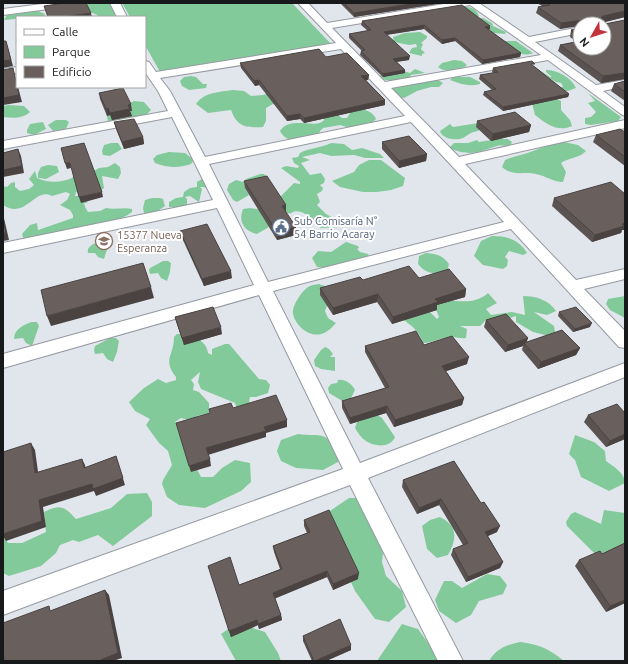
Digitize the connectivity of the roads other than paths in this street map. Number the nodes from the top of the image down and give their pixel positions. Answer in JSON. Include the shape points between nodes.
{"nodes":[{"id":1,"x":71,"y":3,"type":"edge"},
{"id":2,"x":115,"y":3,"type":"edge"},
{"id":3,"x":303,"y":3,"type":"edge"},
{"id":4,"x":467,"y":3,"type":"edge"},
{"id":5,"x":473,"y":3,"type":"edge"},
{"id":6,"x":3,"y":12,"type":"edge"},
{"id":7,"x":122,"y":16,"type":"edge"},
{"id":8,"x":325,"y":26,"type":"junction"},
{"id":9,"x":572,"y":32,"type":"edge"},
{"id":10,"x":526,"y":41,"type":"junction"},
{"id":11,"x":344,"y":44,"type":"junction"},
{"id":12,"x":550,"y":57,"type":"junction"},
{"id":13,"x":16,"y":70,"type":"edge"},
{"id":14,"x":149,"y":70,"type":"edge"},
{"id":15,"x":3,"y":72,"type":"edge"},
{"id":16,"x":625,"y":82,"type":"edge"},
{"id":17,"x":382,"y":86,"type":"junction"},
{"id":18,"x":594,"y":89,"type":"junction"},
{"id":19,"x":174,"y":112,"type":"junction"},
{"id":20,"x":625,"y":112,"type":"edge"},
{"id":21,"x":413,"y":118,"type":"junction"},
{"id":22,"x":625,"y":124,"type":"edge"},
{"id":23,"x":3,"y":145,"type":"edge"},
{"id":24,"x":201,"y":162,"type":"junction"},
{"id":25,"x":456,"y":162,"type":"junction"},
{"id":26,"x":221,"y":203,"type":"junction"},
{"id":27,"x":514,"y":224,"type":"junction"},
{"id":28,"x":3,"y":248,"type":"edge"},
{"id":29,"x":625,"y":274,"type":"edge"},
{"id":30,"x":572,"y":286,"type":"junction"},
{"id":31,"x":264,"y":288,"type":"junction"},
{"id":32,"x":625,"y":342,"type":"edge"},
{"id":33,"x":3,"y":360,"type":"edge"},
{"id":34,"x":625,"y":370,"type":"edge"},
{"id":35,"x":355,"y":474,"type":"junction"},
{"id":36,"x":3,"y":603,"type":"edge"},
{"id":37,"x":451,"y":661,"type":"edge"}],
"edges":[{"from":1,"to":6,"type":"street"},
{"from":2,"to":7,"type":"street"},
{"from":3,"to":8,"type":"street"},
{"from":4,"to":8,"type":"street"},
{"from":5,"to":10,"type":"street"},
{"from":8,"to":11,"type":"street"},
{"from":9,"to":10,"type":"street"},
{"from":10,"to":12,"type":"street"},
{"from":11,"to":14,"type":"street"},
{"from":11,"to":17,"type":"street"},
{"from":12,"to":17,"type":"street"},
{"from":12,"to":18,"type":"street"},
{"from":13,"to":15,"type":"street"},
{"from":14,"to":19,"type":"street","via":[[164,91]]},
{"from":16,"to":18,"type":"street"},
{"from":17,"to":21,"type":"street"},
{"from":18,"to":20,"type":"street"},
{"from":19,"to":23,"type":"street"},
{"from":19,"to":24,"type":"street"},
{"from":21,"to":24,"type":"street"},
{"from":21,"to":25,"type":"street"},
{"from":22,"to":25,"type":"street"},
{"from":24,"to":26,"type":"street"},
{"from":25,"to":27,"type":"street"},
{"from":26,"to":28,"type":"street"},
{"from":26,"to":31,"type":"street"},
{"from":27,"to":30,"type":"street"},
{"from":27,"to":31,"type":"street"},
{"from":29,"to":30,"type":"street"},
{"from":30,"to":32,"type":"street"},
{"from":31,"to":33,"type":"street"},
{"from":31,"to":35,"type":"street"},
{"from":34,"to":35,"type":"street"},
{"from":35,"to":36,"type":"street"},
{"from":35,"to":37,"type":"street"}]}
